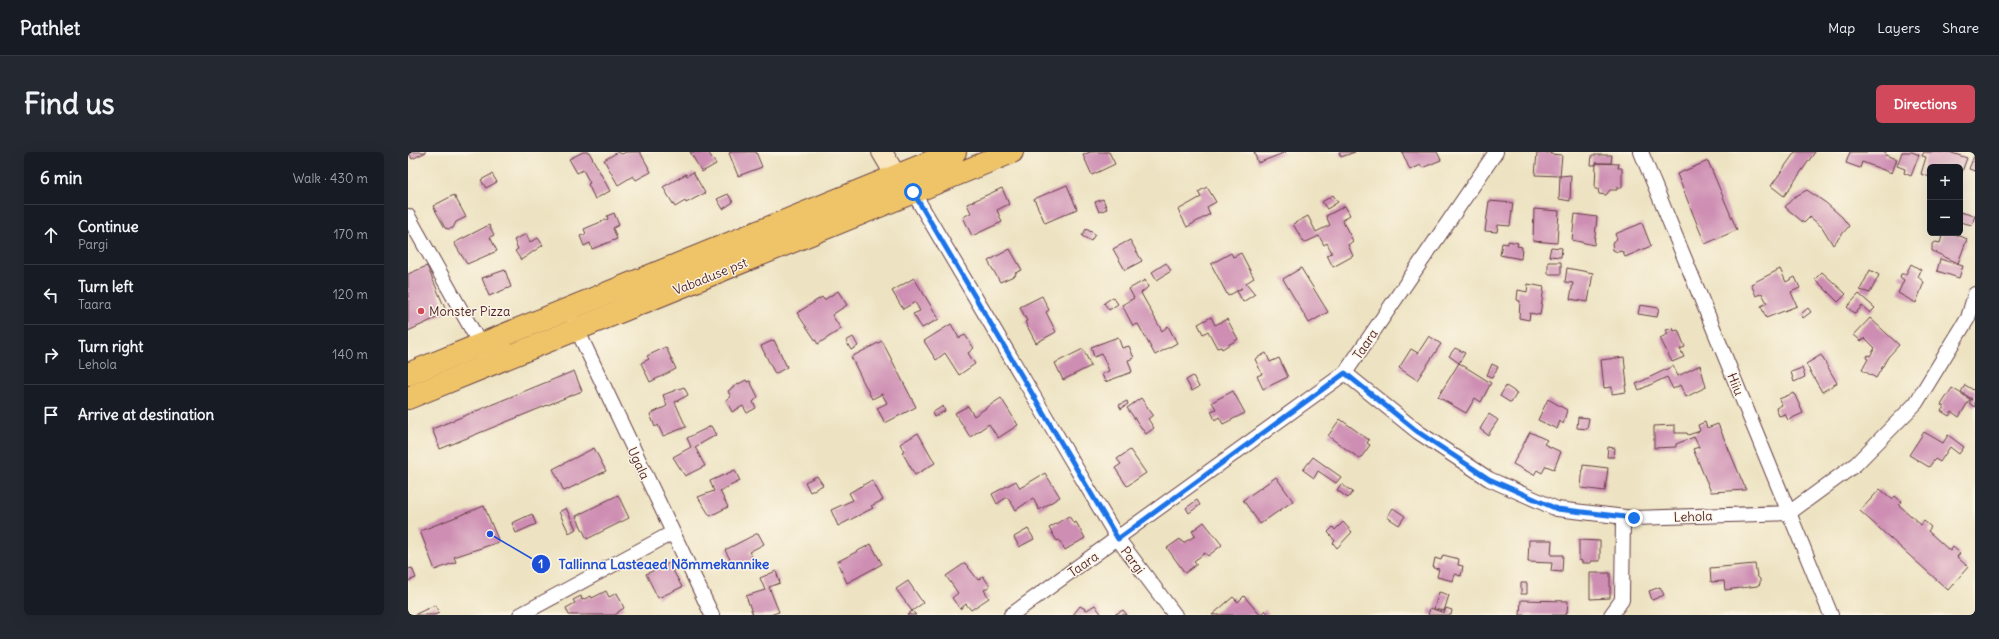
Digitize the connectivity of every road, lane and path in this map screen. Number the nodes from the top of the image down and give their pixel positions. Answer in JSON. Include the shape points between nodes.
{"nodes":[{"id":1,"x":882,"y":152,"type":"edge"},
{"id":2,"x":955,"y":152,"type":"edge"},
{"id":3,"x":1012,"y":152,"type":"edge"},
{"id":4,"x":1496,"y":152,"type":"edge"},
{"id":5,"x":1641,"y":152,"type":"edge"},
{"id":6,"x":896,"y":176,"type":"junction"},
{"id":7,"x":913,"y":192,"type":"junction"},
{"id":8,"x":408,"y":216,"type":"edge"},
{"id":9,"x":1975,"y":294,"type":"edge"},
{"id":10,"x":568,"y":310,"type":"junction"},
{"id":11,"x":577,"y":330,"type":"junction"},
{"id":12,"x":479,"y":346,"type":"junction"},
{"id":13,"x":487,"y":366,"type":"junction"},
{"id":14,"x":1345,"y":373,"type":"junction"},
{"id":15,"x":408,"y":374,"type":"edge"},
{"id":16,"x":408,"y":398,"type":"edge"},
{"id":17,"x":1789,"y":513,"type":"junction"},
{"id":18,"x":1623,"y":517,"type":"junction"},
{"id":19,"x":672,"y":533,"type":"junction"},
{"id":20,"x":1118,"y":539,"type":"junction"},
{"id":21,"x":520,"y":615,"type":"edge"},
{"id":22,"x":712,"y":615,"type":"edge"},
{"id":23,"x":1011,"y":615,"type":"edge"},
{"id":24,"x":1175,"y":615,"type":"edge"},
{"id":25,"x":1611,"y":615,"type":"edge"},
{"id":26,"x":1831,"y":615,"type":"edge"}],
"edges":[{"from":1,"to":6,"type":"street"},
{"from":2,"to":6,"type":"highway","name":"Vabaduse pst"},
{"from":3,"to":7,"type":"highway","name":"Vabaduse pst"},
{"from":4,"to":14,"type":"street","name":"Taara"},
{"from":5,"to":17,"type":"street","name":"Hiiu"},
{"from":6,"to":7,"type":"street"},
{"from":6,"to":10,"type":"highway","name":"Vabaduse pst"},
{"from":7,"to":11,"type":"highway","name":"Vabaduse pst"},
{"from":7,"to":20,"type":"street","name":"Pargi"},
{"from":8,"to":12,"type":"street"},
{"from":9,"to":17,"type":"street","via":[[1968,318],[1916,403],[1856,464]]},
{"from":10,"to":11,"type":"street","name":"Ugala"},
{"from":10,"to":12,"type":"highway","name":"Vabaduse pst"},
{"from":11,"to":13,"type":"highway","name":"Vabaduse pst"},
{"from":11,"to":19,"type":"street","name":"Ugala"},
{"from":12,"to":13,"type":"street"},
{"from":12,"to":15,"type":"highway","name":"Vabaduse pst"},
{"from":13,"to":16,"type":"highway","name":"Vabaduse pst"},
{"from":14,"to":18,"type":"street","name":"Lehola","via":[[1418,432],[1489,479],[1557,509]]},
{"from":14,"to":20,"type":"street","name":"Taara"},
{"from":17,"to":18,"type":"street","name":"Lehola"},
{"from":17,"to":26,"type":"street","name":"Hiiu"},
{"from":18,"to":25,"type":"street","via":[[1622,600]]},
{"from":19,"to":21,"type":"street"},
{"from":19,"to":22,"type":"street","name":"Ugala"},
{"from":20,"to":23,"type":"street","name":"Taara"},
{"from":20,"to":24,"type":"street","name":"Pargi"}]}
